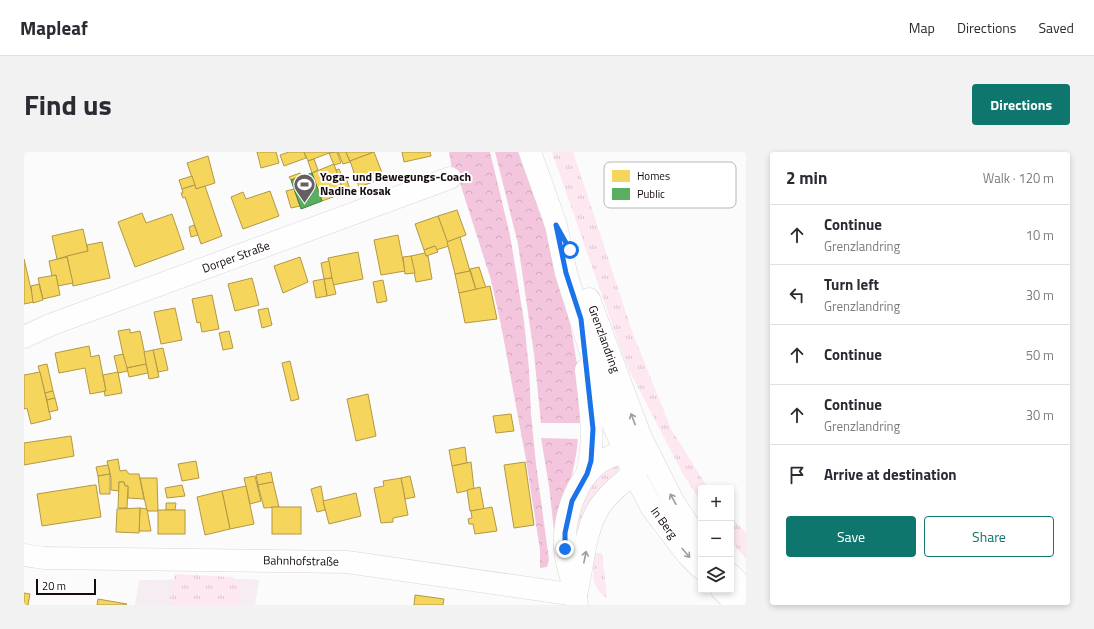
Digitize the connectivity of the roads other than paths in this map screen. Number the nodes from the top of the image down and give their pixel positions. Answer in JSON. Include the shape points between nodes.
{"nodes":[{"id":1,"x":530,"y":152,"type":"edge"},
{"id":2,"x":450,"y":178,"type":"dead end"},
{"id":3,"x":556,"y":225,"type":"junction"},
{"id":4,"x":581,"y":319,"type":"junction"},
{"id":5,"x":24,"y":337,"type":"edge"},
{"id":6,"x":626,"y":454,"type":"junction"},
{"id":7,"x":649,"y":455,"type":"junction"},
{"id":8,"x":587,"y":474,"type":"junction"},
{"id":9,"x":634,"y":474,"type":"junction"},
{"id":10,"x":698,"y":539,"type":"edge"},
{"id":11,"x":24,"y":555,"type":"edge"},
{"id":12,"x":698,"y":565,"type":"edge"},
{"id":13,"x":734,"y":579,"type":"edge"},
{"id":14,"x":746,"y":591,"type":"edge"},
{"id":15,"x":725,"y":593,"type":"edge"},
{"id":16,"x":577,"y":600,"type":"edge"},
{"id":17,"x":737,"y":605,"type":"edge"}],
"edges":[{"from":1,"to":3,"type":"main road","name":"Grenzlandring"},
{"from":2,"to":5,"type":"main road","name":"Dorper Straße","via":[[50,325]]},
{"from":3,"to":4,"type":"main road","name":"Grenzlandring","via":[[566,273]]},
{"from":7,"to":3,"type":"main road","name":"Grenzlandring","one_way":true,"via":[[633,420],[570,250]]},
{"from":4,"to":6,"type":"main road","name":"Grenzlandring","via":[[614,426]]},
{"from":4,"to":8,"type":"main road","via":[[593,429],[591,461]]},
{"from":6,"to":7,"type":"main road"},
{"from":6,"to":8,"type":"main road","via":[[612,456]]},
{"from":6,"to":9,"type":"main road","name":"Grenzlandring"},
{"from":7,"to":9,"type":"main road"},
{"from":10,"to":7,"type":"main road","name":"In Berg","one_way":true,"via":[[674,503]]},
{"from":8,"to":16,"type":"main road","via":[[572,501],[565,533],[569,575]]},
{"from":9,"to":12,"type":"main road","name":"In Berg","one_way":true,"via":[[652,508]]},
{"from":16,"to":9,"type":"main road","one_way":true,"via":[[587,537],[595,515],[613,490]]},
{"from":11,"to":16,"type":"main road","name":"Bahnhofstraße","via":[[44,558],[347,562]]},
{"from":13,"to":14,"type":"main road"},
{"from":15,"to":17,"type":"main road"}]}
